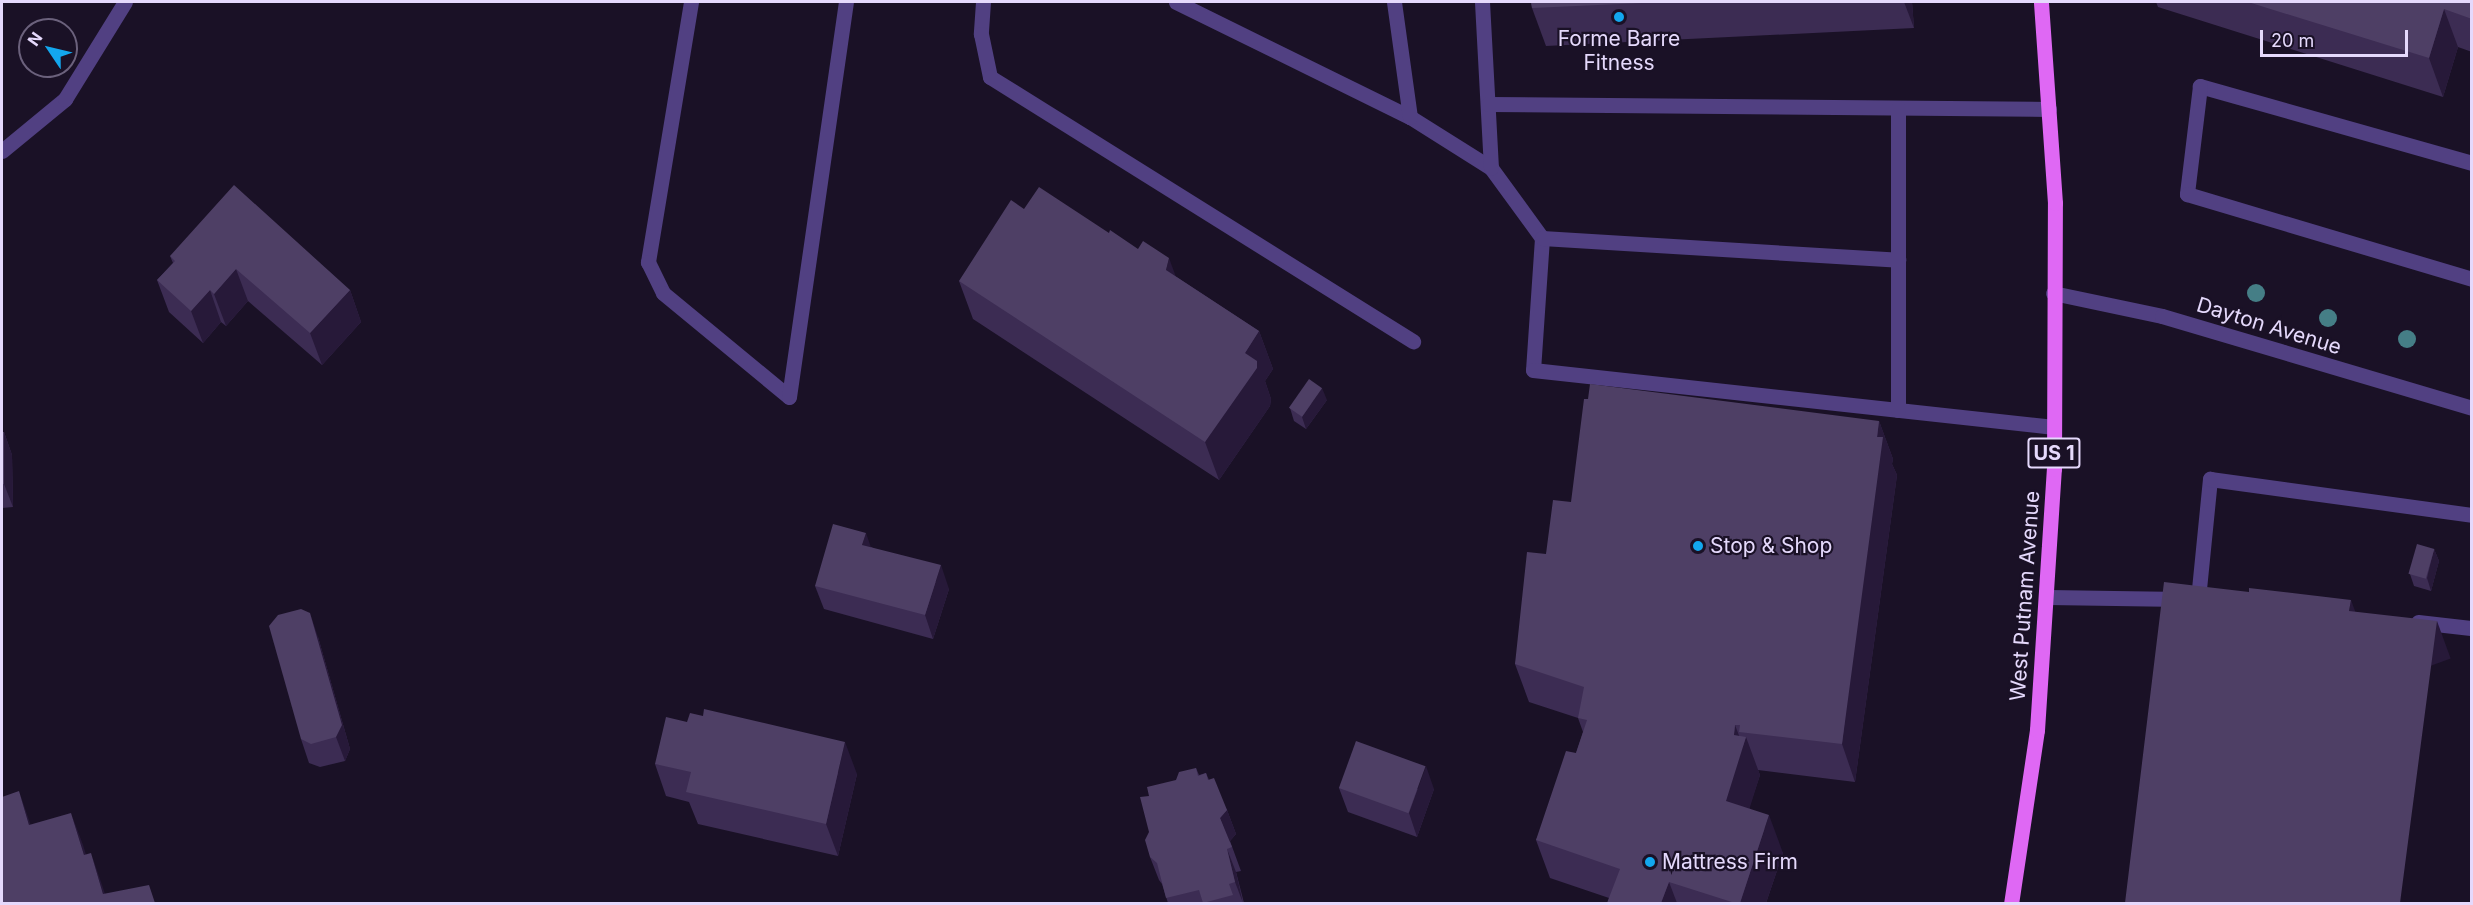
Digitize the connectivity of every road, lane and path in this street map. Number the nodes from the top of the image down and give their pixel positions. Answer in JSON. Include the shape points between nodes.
{"nodes":[{"id":1,"x":125,"y":2,"type":"edge"},
{"id":2,"x":691,"y":2,"type":"edge"},
{"id":3,"x":846,"y":2,"type":"edge"},
{"id":4,"x":983,"y":2,"type":"edge"},
{"id":5,"x":1176,"y":2,"type":"edge"},
{"id":6,"x":1394,"y":2,"type":"edge"},
{"id":7,"x":1482,"y":2,"type":"edge"},
{"id":8,"x":2041,"y":2,"type":"edge"},
{"id":9,"x":1488,"y":104,"type":"junction"},
{"id":10,"x":1898,"y":108,"type":"junction"},
{"id":11,"x":2049,"y":109,"type":"junction"},
{"id":12,"x":1410,"y":117,"type":"junction"},
{"id":13,"x":2,"y":152,"type":"edge"},
{"id":14,"x":2472,"y":163,"type":"edge"},
{"id":15,"x":1491,"y":168,"type":"junction"},
{"id":16,"x":1542,"y":238,"type":"junction"},
{"id":17,"x":1898,"y":260,"type":"junction"},
{"id":18,"x":2472,"y":279,"type":"edge"},
{"id":19,"x":2053,"y":293,"type":"junction"},
{"id":20,"x":1413,"y":341,"type":"dead end"},
{"id":21,"x":2472,"y":408,"type":"edge"},
{"id":22,"x":1898,"y":410,"type":"junction"},
{"id":23,"x":2054,"y":427,"type":"junction"},
{"id":24,"x":2472,"y":515,"type":"edge"},
{"id":25,"x":2047,"y":597,"type":"junction"},
{"id":26,"x":2400,"y":620,"type":"edge"},
{"id":27,"x":2471,"y":628,"type":"edge"},
{"id":28,"x":2011,"y":903,"type":"edge"}],
"edges":[{"from":1,"to":13,"type":"street","via":[[65,99]]},
{"from":2,"to":3,"type":"street","via":[[648,262],[663,293],[789,397]]},
{"from":4,"to":20,"type":"street","via":[[981,34],[990,77]]},
{"from":5,"to":12,"type":"street"},
{"from":6,"to":12,"type":"street"},
{"from":7,"to":9,"type":"street"},
{"from":8,"to":11,"type":"main road","name":"West Putnam Avenue","number":"US 1"},
{"from":9,"to":10,"type":"street"},
{"from":9,"to":15,"type":"street"},
{"from":10,"to":11,"type":"street"},
{"from":10,"to":17,"type":"street"},
{"from":11,"to":19,"type":"main road","name":"West Putnam Avenue","number":"US 1","via":[[2055,204]]},
{"from":12,"to":15,"type":"street"},
{"from":14,"to":18,"type":"street","via":[[2200,86],[2187,194]]},
{"from":15,"to":16,"type":"street"},
{"from":16,"to":17,"type":"street"},
{"from":16,"to":22,"type":"street","via":[[1533,370]]},
{"from":17,"to":22,"type":"street"},
{"from":19,"to":21,"type":"street","name":"Dayton Avenue","via":[[2162,315]]},
{"from":19,"to":23,"type":"main road","name":"West Putnam Avenue","number":"US 1"},
{"from":22,"to":23,"type":"street"},
{"from":23,"to":25,"type":"main road","name":"West Putnam Avenue","number":"US 1"},
{"from":24,"to":25,"type":"street","via":[[2210,479],[2204,599]]},
{"from":25,"to":28,"type":"main road","name":"West Putnam Avenue","number":"US 1","via":[[2037,730]]},
{"from":26,"to":27,"type":"street"}]}
